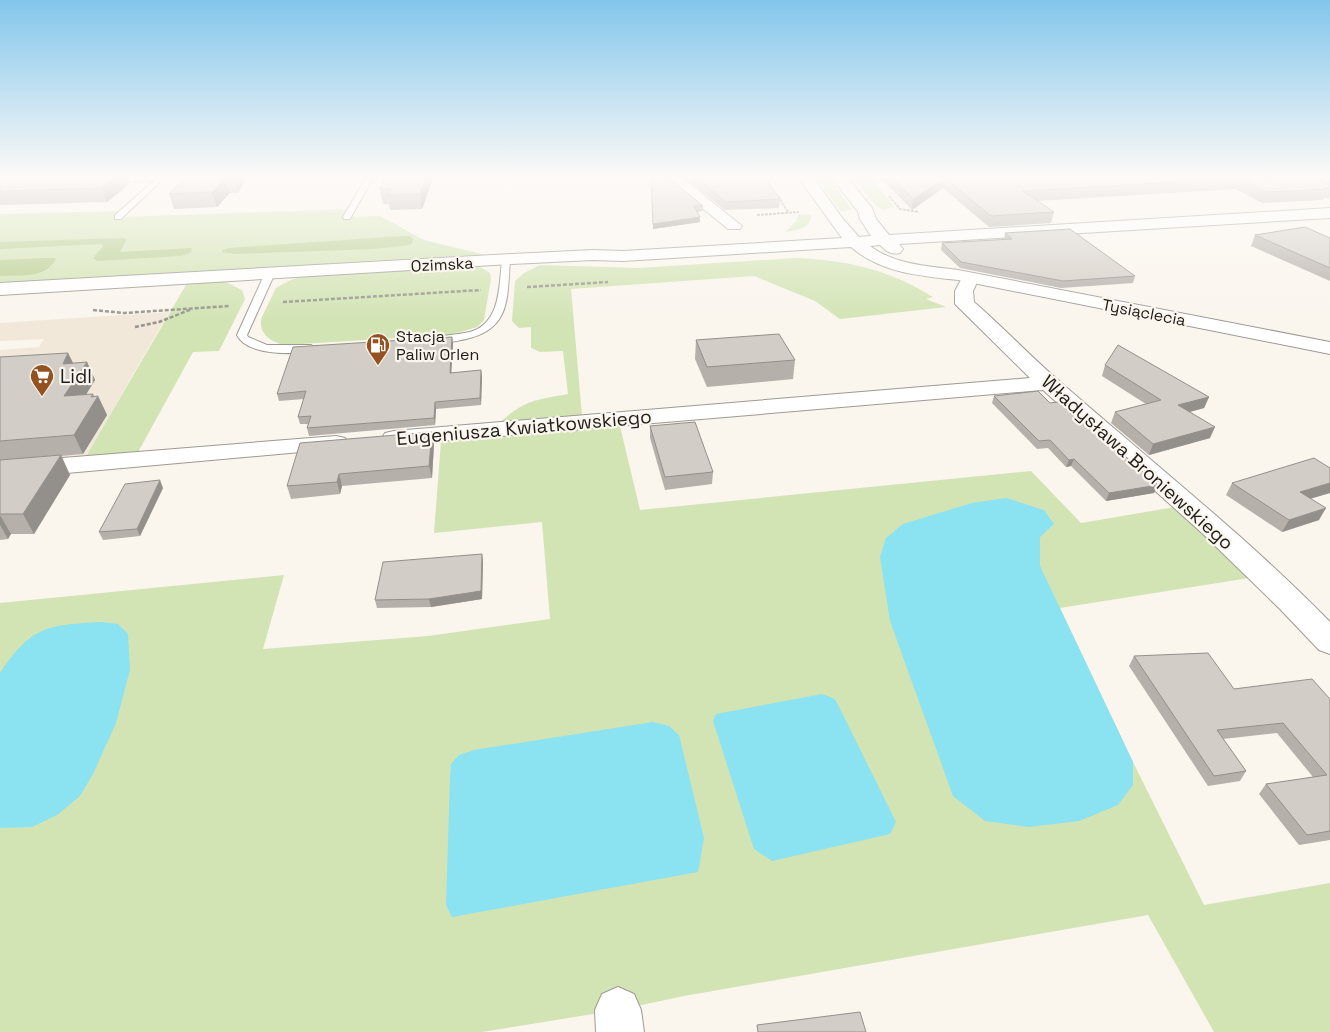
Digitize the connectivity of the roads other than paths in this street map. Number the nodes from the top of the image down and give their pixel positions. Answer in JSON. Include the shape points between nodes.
{"nodes":[{"id":1,"x":823,"y":224,"type":"edge"},
{"id":2,"x":840,"y":224,"type":"edge"},
{"id":3,"x":872,"y":224,"type":"edge"},
{"id":4,"x":908,"y":224,"type":"edge"},
{"id":5,"x":1135,"y":224,"type":"edge"},
{"id":6,"x":940,"y":233,"type":"junction"},
{"id":7,"x":880,"y":236,"type":"junction"},
{"id":8,"x":852,"y":238,"type":"junction"},
{"id":9,"x":780,"y":242,"type":"junction"},
{"id":10,"x":506,"y":260,"type":"junction"},
{"id":11,"x":917,"y":260,"type":"junction"},
{"id":12,"x":900,"y":266,"type":"junction"},
{"id":13,"x":270,"y":273,"type":"junction"},
{"id":14,"x":964,"y":277,"type":"junction"},
{"id":15,"x":0,"y":289,"type":"edge"},
{"id":16,"x":423,"y":341,"type":"edge"},
{"id":17,"x":318,"y":348,"type":"edge"},
{"id":18,"x":1330,"y":348,"type":"edge"},
{"id":19,"x":1048,"y":383,"type":"junction"},
{"id":20,"x":0,"y":471,"type":"edge"},
{"id":21,"x":1330,"y":642,"type":"edge"}],
"edges":[{"from":1,"to":9,"type":"street","via":[[820,228]]},
{"from":2,"to":8,"type":"street","name":"Tysiąclecia"},
{"from":3,"to":7,"type":"street"},
{"from":4,"to":6,"type":"street"},
{"from":5,"to":6,"type":"street"},
{"from":6,"to":7,"type":"street","name":"Ozimska"},
{"from":6,"to":11,"type":"street","via":[[922,244]]},
{"from":7,"to":8,"type":"street","name":"Ozimska"},
{"from":7,"to":11,"type":"street","name":"Tysiąclecia","via":[[892,247]]},
{"from":8,"to":9,"type":"street","name":"Ozimska"},
{"from":8,"to":12,"type":"street","name":"Tysiąclecia","via":[[874,256]]},
{"from":9,"to":10,"type":"street","name":"Ozimska","via":[[623,256]]},
{"from":9,"to":12,"type":"street"},
{"from":10,"to":13,"type":"street","name":"Ozimska"},
{"from":10,"to":16,"type":"lane","via":[[498,316],[492,325],[452,339]]},
{"from":11,"to":14,"type":"street","name":"Tysiąclecia"},
{"from":12,"to":14,"type":"street","name":"Tysiąclecia"},
{"from":13,"to":15,"type":"street","name":"Ozimska"},
{"from":13,"to":17,"type":"lane","via":[[242,335],[248,343],[271,348]]},
{"from":14,"to":18,"type":"street","name":"Tysiąclecia"},
{"from":14,"to":19,"type":"street","name":"Władysława Broniewskiego","via":[[964,304]]},
{"from":19,"to":20,"type":"street","name":"Eugeniusza Kwiatkowskiego"},
{"from":19,"to":21,"type":"street","name":"Władysława Broniewskiego","via":[[1219,534]]}]}
